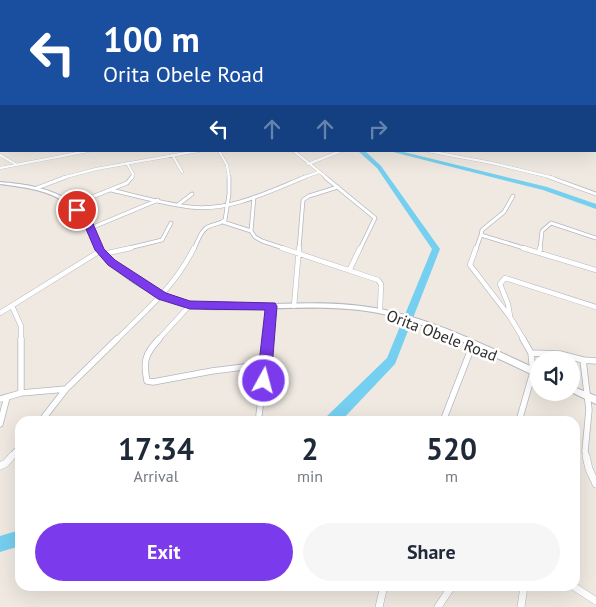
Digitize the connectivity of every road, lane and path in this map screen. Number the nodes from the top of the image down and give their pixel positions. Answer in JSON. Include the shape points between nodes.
{"nodes":[{"id":1,"x":51,"y":152,"type":"edge"},
{"id":2,"x":79,"y":152,"type":"edge"},
{"id":3,"x":84,"y":152,"type":"edge"},
{"id":4,"x":192,"y":152,"type":"edge"},
{"id":5,"x":220,"y":152,"type":"edge"},
{"id":6,"x":295,"y":152,"type":"edge"},
{"id":7,"x":338,"y":152,"type":"edge"},
{"id":8,"x":435,"y":152,"type":"edge"},
{"id":9,"x":0,"y":155,"type":"edge"},
{"id":10,"x":71,"y":155,"type":"junction"},
{"id":11,"x":174,"y":156,"type":"junction"},
{"id":12,"x":53,"y":158,"type":"junction"},
{"id":13,"x":127,"y":164,"type":"junction"},
{"id":14,"x":308,"y":164,"type":"junction"},
{"id":15,"x":17,"y":165,"type":"junction"},
{"id":16,"x":0,"y":168,"type":"edge"},
{"id":17,"x":182,"y":172,"type":"dead end"},
{"id":18,"x":319,"y":172,"type":"junction"},
{"id":19,"x":0,"y":183,"type":"edge"},
{"id":20,"x":338,"y":187,"type":"junction"},
{"id":21,"x":37,"y":188,"type":"junction"},
{"id":22,"x":111,"y":190,"type":"junction"},
{"id":23,"x":192,"y":194,"type":"dead end"},
{"id":24,"x":596,"y":194,"type":"edge"},
{"id":25,"x":513,"y":196,"type":"dead end"},
{"id":26,"x":254,"y":197,"type":"junction"},
{"id":27,"x":159,"y":200,"type":"junction"},
{"id":28,"x":228,"y":203,"type":"junction"},
{"id":29,"x":180,"y":204,"type":"junction"},
{"id":30,"x":72,"y":205,"type":"junction"},
{"id":31,"x":223,"y":222,"type":"junction"},
{"id":32,"x":171,"y":223,"type":"dead end"},
{"id":33,"x":91,"y":228,"type":"junction"},
{"id":34,"x":250,"y":231,"type":"junction"},
{"id":35,"x":481,"y":235,"type":"junction"},
{"id":36,"x":596,"y":238,"type":"edge"},
{"id":37,"x":102,"y":252,"type":"junction"},
{"id":38,"x":539,"y":253,"type":"junction"},
{"id":39,"x":298,"y":254,"type":"junction"},
{"id":40,"x":350,"y":269,"type":"junction"},
{"id":41,"x":596,"y":270,"type":"edge"},
{"id":42,"x":162,"y":296,"type":"junction"},
{"id":43,"x":190,"y":305,"type":"junction"},
{"id":44,"x":12,"y":306,"type":"junction"},
{"id":45,"x":271,"y":306,"type":"junction"},
{"id":46,"x":294,"y":306,"type":"junction"},
{"id":47,"x":596,"y":307,"type":"edge"},
{"id":48,"x":380,"y":311,"type":"junction"},
{"id":49,"x":0,"y":313,"type":"edge"},
{"id":50,"x":510,"y":317,"type":"junction"},
{"id":51,"x":473,"y":344,"type":"junction"},
{"id":52,"x":530,"y":351,"type":"edge"},
{"id":53,"x":580,"y":359,"type":"edge"},
{"id":54,"x":583,"y":360,"type":"junction"},
{"id":55,"x":596,"y":361,"type":"edge"},
{"id":56,"x":267,"y":364,"type":"junction"},
{"id":57,"x":530,"y":370,"type":"edge"},
{"id":58,"x":66,"y":389,"type":"junction"},
{"id":59,"x":530,"y":390,"type":"edge"},
{"id":60,"x":21,"y":393,"type":"junction"},
{"id":61,"x":580,"y":393,"type":"edge"},
{"id":62,"x":8,"y":397,"type":"junction"},
{"id":63,"x":0,"y":399,"type":"edge"},
{"id":64,"x":593,"y":399,"type":"edge"},
{"id":65,"x":260,"y":415,"type":"dead end"},
{"id":66,"x":46,"y":416,"type":"edge"},
{"id":67,"x":445,"y":416,"type":"edge"},
{"id":68,"x":521,"y":416,"type":"edge"},
{"id":69,"x":0,"y":424,"type":"edge"},
{"id":70,"x":15,"y":453,"type":"edge"},
{"id":71,"x":0,"y":466,"type":"edge"},
{"id":72,"x":596,"y":484,"type":"edge"},
{"id":73,"x":383,"y":591,"type":"edge"},
{"id":74,"x":449,"y":591,"type":"edge"},
{"id":75,"x":523,"y":591,"type":"edge"},
{"id":76,"x":580,"y":591,"type":"edge"},
{"id":77,"x":596,"y":601,"type":"edge"},
{"id":78,"x":379,"y":607,"type":"edge"},
{"id":79,"x":438,"y":607,"type":"edge"},
{"id":80,"x":520,"y":607,"type":"edge"}],
"edges":[{"from":1,"to":12,"type":"street"},
{"from":2,"to":10,"type":"street"},
{"from":3,"to":10,"type":"street"},
{"from":4,"to":11,"type":"street"},
{"from":5,"to":28,"type":"street","via":[[229,166]]},
{"from":6,"to":14,"type":"street"},
{"from":7,"to":14,"type":"street"},
{"from":8,"to":24,"type":"street","via":[[535,172]]},
{"from":9,"to":15,"type":"street"},
{"from":10,"to":12,"type":"street"},
{"from":11,"to":13,"type":"street"},
{"from":11,"to":17,"type":"street"},
{"from":12,"to":15,"type":"street"},
{"from":13,"to":21,"type":"street","via":[[65,177]]},
{"from":13,"to":22,"type":"street","via":[[133,174],[131,180]]},
{"from":14,"to":18,"type":"street"},
{"from":15,"to":16,"type":"street"},
{"from":18,"to":20,"type":"street"},
{"from":18,"to":26,"type":"street"},
{"from":19,"to":21,"type":"main road","name":"Orita Obele Road"},
{"from":20,"to":39,"type":"street","via":[[303,200]]},
{"from":20,"to":40,"type":"street","via":[[375,218]]},
{"from":21,"to":30,"type":"main road","name":"Orita Obele Road"},
{"from":22,"to":27,"type":"street"},
{"from":22,"to":30,"type":"street"},
{"from":23,"to":29,"type":"street"},
{"from":25,"to":35,"type":"street","via":[[504,212],[482,230]]},
{"from":26,"to":28,"type":"street"},
{"from":26,"to":34,"type":"street"},
{"from":27,"to":29,"type":"street"},
{"from":27,"to":33,"type":"street"},
{"from":28,"to":29,"type":"street","via":[[198,207]]},
{"from":28,"to":31,"type":"street"},
{"from":30,"to":33,"type":"main road","name":"Orita Obele Road","via":[[82,213]]},
{"from":31,"to":34,"type":"street"},
{"from":31,"to":42,"type":"street","via":[[203,231],[186,264]]},
{"from":32,"to":37,"type":"street","via":[[158,243]]},
{"from":33,"to":37,"type":"main road","name":"Orita Obele Road"},
{"from":34,"to":39,"type":"street","via":[[255,238]]},
{"from":35,"to":38,"type":"street"},
{"from":35,"to":50,"type":"street","via":[[470,264]]},
{"from":36,"to":38,"type":"street","via":[[547,224],[542,232]]},
{"from":37,"to":42,"type":"main road","name":"Orita Obele Road","via":[[127,274]]},
{"from":37,"to":44,"type":"street"},
{"from":38,"to":41,"type":"street"},
{"from":39,"to":40,"type":"street"},
{"from":39,"to":46,"type":"street"},
{"from":40,"to":48,"type":"street","via":[[380,282]]},
{"from":42,"to":43,"type":"main road","name":"Orita Obele Road"},
{"from":42,"to":58,"type":"street"},
{"from":43,"to":45,"type":"main road","name":"Orita Obele Road"},
{"from":43,"to":56,"type":"street","via":[[149,350],[144,365],[147,381]]},
{"from":44,"to":49,"type":"street"},
{"from":44,"to":60,"type":"street","via":[[21,326]]},
{"from":45,"to":46,"type":"main road","name":"Orita Obele Road"},
{"from":45,"to":56,"type":"street"},
{"from":46,"to":48,"type":"main road","name":"Orita Obele Road"},
{"from":47,"to":50,"type":"street","via":[[505,278],[500,284]]},
{"from":48,"to":51,"type":"main road","name":"Orita Obele Road","via":[[408,318]]},
{"from":50,"to":52,"type":"street"},
{"from":51,"to":57,"type":"main road","name":"Orita Obele Road"},
{"from":51,"to":67,"type":"street"},
{"from":53,"to":54,"type":"street"},
{"from":54,"to":55,"type":"street"},
{"from":54,"to":64,"type":"street"},
{"from":56,"to":65,"type":"street"},
{"from":58,"to":60,"type":"street"},
{"from":58,"to":66,"type":"street"},
{"from":59,"to":68,"type":"street"},
{"from":60,"to":62,"type":"street"},
{"from":61,"to":64,"type":"main road"},
{"from":62,"to":63,"type":"street"},
{"from":62,"to":69,"type":"street"},
{"from":64,"to":72,"type":"street","via":[[585,451]]},
{"from":70,"to":71,"type":"street"},
{"from":73,"to":78,"type":"street"},
{"from":74,"to":79,"type":"street"},
{"from":75,"to":80,"type":"street"},
{"from":76,"to":77,"type":"street"}]}
